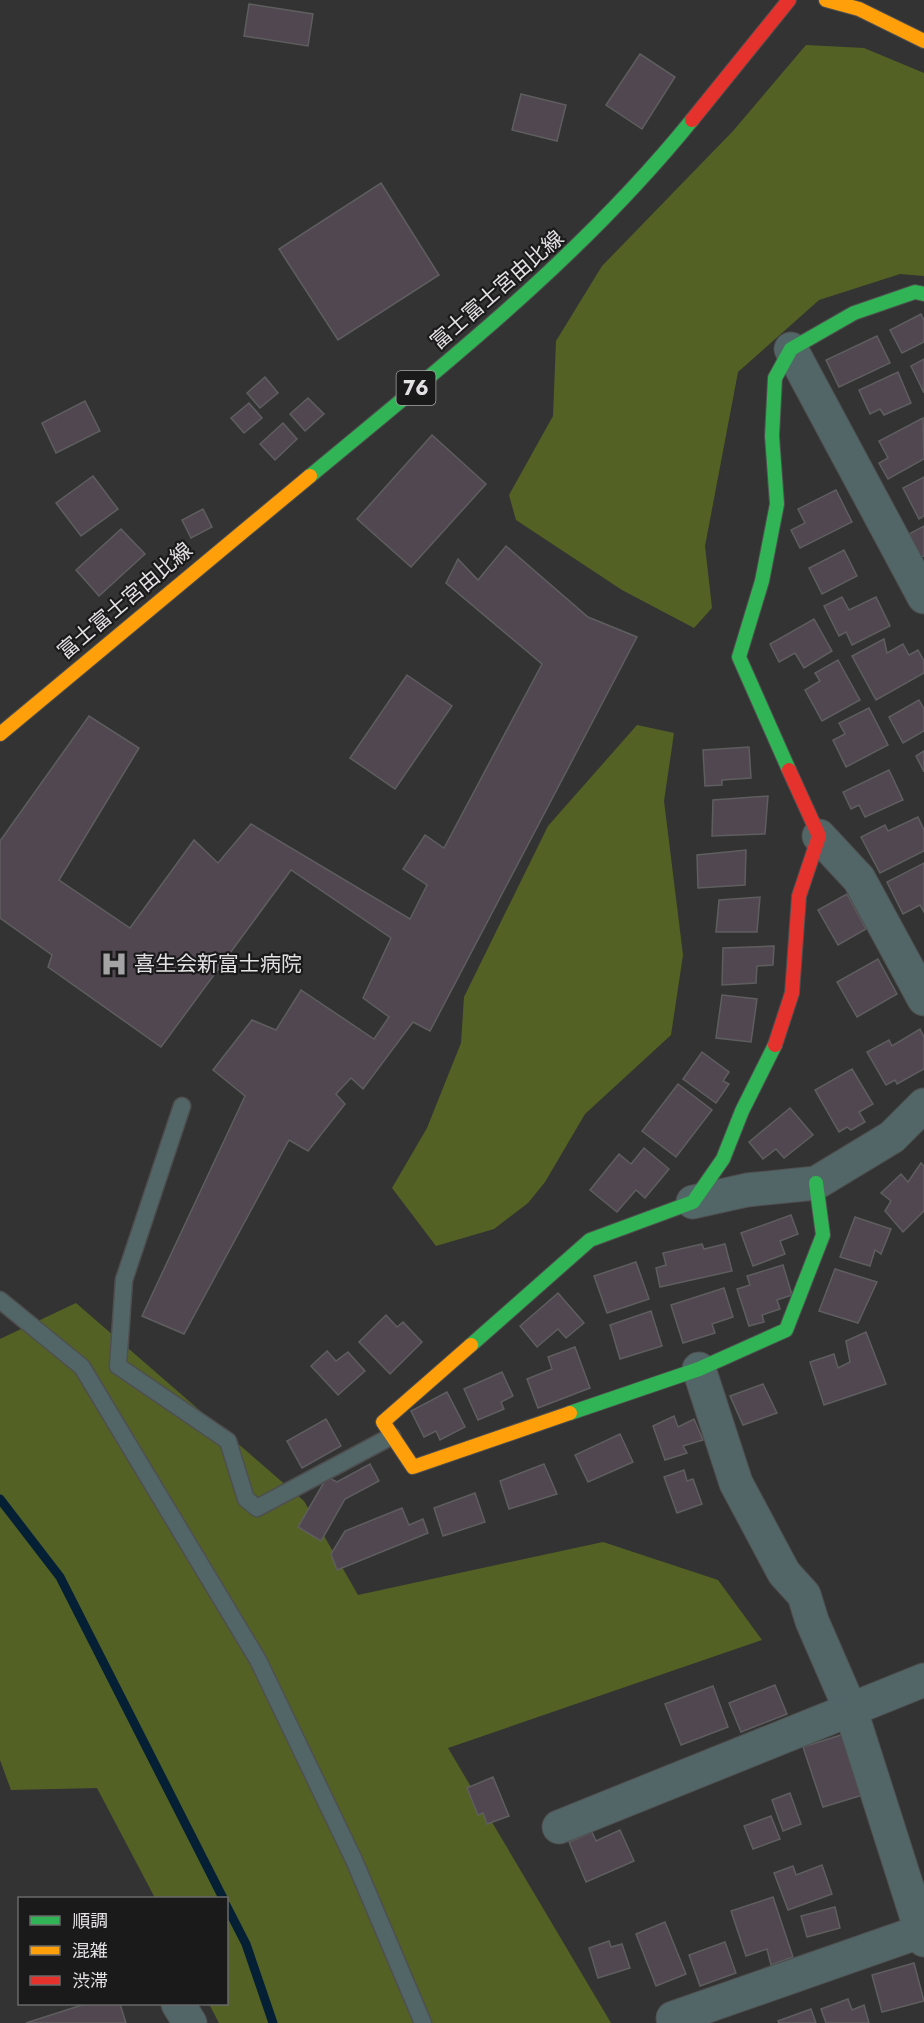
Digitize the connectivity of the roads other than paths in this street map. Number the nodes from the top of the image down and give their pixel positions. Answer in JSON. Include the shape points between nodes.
{"nodes":[{"id":1,"x":789,"y":0,"type":"edge"},
{"id":2,"x":826,"y":0,"type":"edge"},
{"id":3,"x":924,"y":41,"type":"edge"},
{"id":4,"x":924,"y":294,"type":"edge"},
{"id":5,"x":791,"y":349,"type":"junction"},
{"id":6,"x":924,"y":597,"type":"edge"},
{"id":7,"x":0,"y":734,"type":"edge"},
{"id":8,"x":819,"y":836,"type":"junction"},
{"id":9,"x":924,"y":999,"type":"edge"},
{"id":10,"x":924,"y":1105,"type":"edge"},
{"id":11,"x":182,"y":1106,"type":"dead end"},
{"id":12,"x":816,"y":1183,"type":"junction"},
{"id":13,"x":693,"y":1202,"type":"junction"},
{"id":14,"x":0,"y":1300,"type":"edge"},
{"id":15,"x":699,"y":1369,"type":"junction"},
{"id":16,"x":392,"y":1437,"type":"junction"},
{"id":17,"x":924,"y":1680,"type":"edge"},
{"id":18,"x":852,"y":1711,"type":"junction"},
{"id":19,"x":559,"y":1827,"type":"dead end"},
{"id":20,"x":911,"y":1858,"type":"edge"},
{"id":21,"x":923,"y":1935,"type":"edge"},
{"id":22,"x":179,"y":2005,"type":"edge"},
{"id":23,"x":190,"y":2023,"type":"edge"},
{"id":24,"x":423,"y":2023,"type":"edge"},
{"id":25,"x":675,"y":2023,"type":"edge"}],
"edges":[{"from":1,"to":7,"type":"street","name":"富士富士宮由比線","number":"76","via":[[666,152],[572,253],[515,306]]},
{"from":2,"to":3,"type":"street","via":[[859,9]]},
{"from":4,"to":5,"type":"street","via":[[915,292],[854,313]]},
{"from":5,"to":6,"type":"street"},
{"from":5,"to":8,"type":"street","via":[[775,378],[772,436],[777,504],[762,582],[739,657]]},
{"from":8,"to":9,"type":"street","via":[[859,879]]},
{"from":8,"to":13,"type":"street","via":[[799,896],[792,993],[777,1038],[723,1159]]},
{"from":10,"to":12,"type":"street","via":[[892,1137]]},
{"from":11,"to":16,"type":"lane","via":[[124,1280],[118,1366],[228,1441],[246,1499],[256,1508]]},
{"from":12,"to":13,"type":"street","via":[[747,1190]]},
{"from":12,"to":15,"type":"street","via":[[823,1235],[786,1330]]},
{"from":13,"to":16,"type":"street","via":[[590,1240],[383,1422]]},
{"from":14,"to":24,"type":"lane","via":[[82,1367],[258,1660],[354,1860]]},
{"from":15,"to":16,"type":"street","via":[[413,1467]]},
{"from":15,"to":18,"type":"street","via":[[736,1484],[775,1558],[804,1595]]},
{"from":17,"to":18,"type":"street"},
{"from":18,"to":19,"type":"street"},
{"from":18,"to":20,"type":"street"},
{"from":20,"to":21,"type":"street"},
{"from":21,"to":25,"type":"street","via":[[672,2018]]},
{"from":22,"to":23,"type":"street"}]}
